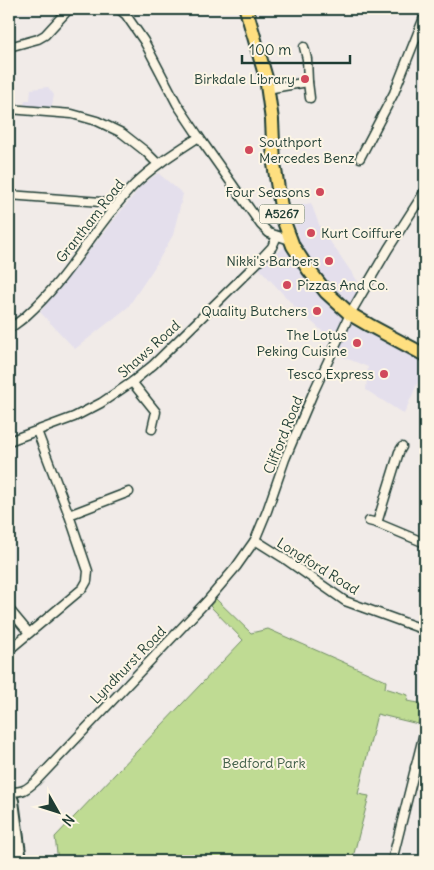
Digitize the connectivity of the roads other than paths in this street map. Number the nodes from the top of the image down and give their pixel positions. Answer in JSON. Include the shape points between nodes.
{"nodes":[{"id":1,"x":69,"y":9,"type":"edge"},
{"id":2,"x":120,"y":9,"type":"edge"},
{"id":3,"x":246,"y":9,"type":"edge"},
{"id":4,"x":425,"y":15,"type":"edge"},
{"id":5,"x":9,"y":47,"type":"edge"},
{"id":6,"x":304,"y":47,"type":"dead end"},
{"id":7,"x":308,"y":82,"type":"junction"},
{"id":8,"x":267,"y":89,"type":"junction"},
{"id":9,"x":310,"y":98,"type":"dead end"},
{"id":10,"x":9,"y":109,"type":"edge"},
{"id":11,"x":199,"y":137,"type":"junction"},
{"id":12,"x":360,"y":158,"type":"dead end"},
{"id":13,"x":158,"y":164,"type":"junction"},
{"id":14,"x":425,"y":191,"type":"edge"},
{"id":15,"x":9,"y":194,"type":"edge"},
{"id":16,"x":113,"y":210,"type":"junction"},
{"id":17,"x":277,"y":236,"type":"junction"},
{"id":18,"x":290,"y":240,"type":"junction"},
{"id":19,"x":350,"y":314,"type":"junction"},
{"id":20,"x":9,"y":329,"type":"edge"},
{"id":21,"x":425,"y":355,"type":"edge"},
{"id":22,"x":132,"y":382,"type":"junction"},
{"id":23,"x":152,"y":429,"type":"dead end"},
{"id":24,"x":37,"y":431,"type":"junction"},
{"id":25,"x":9,"y":441,"type":"edge"},
{"id":26,"x":390,"y":448,"type":"dead end"},
{"id":27,"x":129,"y":492,"type":"dead end"},
{"id":28,"x":69,"y":515,"type":"junction"},
{"id":29,"x":254,"y":540,"type":"junction"},
{"id":30,"x":425,"y":543,"type":"edge"},
{"id":31,"x":9,"y":609,"type":"edge"},
{"id":32,"x":425,"y":630,"type":"edge"},
{"id":33,"x":28,"y":633,"type":"junction"},
{"id":34,"x":9,"y":650,"type":"edge"},
{"id":35,"x":425,"y":729,"type":"edge"},
{"id":36,"x":415,"y":767,"type":"junction"},
{"id":37,"x":425,"y":770,"type":"edge"},
{"id":38,"x":9,"y":791,"type":"edge"},
{"id":39,"x":21,"y":861,"type":"edge"},
{"id":40,"x":392,"y":861,"type":"edge"}],
"edges":[{"from":1,"to":5,"type":"street","via":[[38,40]]},
{"from":2,"to":11,"type":"street","via":[[144,40],[177,104]]},
{"from":3,"to":8,"type":"main road","number":"A5267"},
{"from":4,"to":12,"type":"street","via":[[394,94]]},
{"from":6,"to":7,"type":"street"},
{"from":7,"to":8,"type":"street"},
{"from":7,"to":9,"type":"street"},
{"from":8,"to":18,"type":"main road","number":"A5267","via":[[273,161],[283,220]]},
{"from":10,"to":13,"type":"street","via":[[72,114],[97,121],[122,133]]},
{"from":11,"to":13,"type":"street","name":"Grantham Road"},
{"from":11,"to":17,"type":"street","via":[[260,225]]},
{"from":13,"to":16,"type":"street","name":"Grantham Road"},
{"from":14,"to":19,"type":"street","name":"Clifford Road"},
{"from":15,"to":16,"type":"street","via":[[101,202]]},
{"from":16,"to":20,"type":"street","name":"Grantham Road","via":[[53,289]]},
{"from":17,"to":18,"type":"street"},
{"from":17,"to":22,"type":"street","name":"Shaws Road","via":[[259,261]]},
{"from":18,"to":19,"type":"main road","number":"A5267","via":[[326,292]]},
{"from":19,"to":21,"type":"main road","number":"A5267"},
{"from":19,"to":29,"type":"street","name":"Clifford Road","via":[[309,402]]},
{"from":22,"to":23,"type":"street","via":[[156,412]]},
{"from":22,"to":24,"type":"street","name":"Shaws Road","via":[[74,417]]},
{"from":24,"to":25,"type":"street","name":"Shaws Road"},
{"from":24,"to":28,"type":"street"},
{"from":26,"to":30,"type":"street","via":[[400,449],[373,522]]},
{"from":27,"to":28,"type":"street"},
{"from":28,"to":33,"type":"street","via":[[88,571],[87,582]]},
{"from":29,"to":32,"type":"street","name":"Longford Road","via":[[345,600]]},
{"from":29,"to":38,"type":"street","name":"Lyndhurst Road","via":[[207,600],[36,781],[26,790]]},
{"from":31,"to":33,"type":"street"},
{"from":33,"to":34,"type":"street"},
{"from":35,"to":36,"type":"street"},
{"from":36,"to":37,"type":"street"},
{"from":36,"to":40,"type":"street"},
{"from":38,"to":39,"type":"street"}]}
